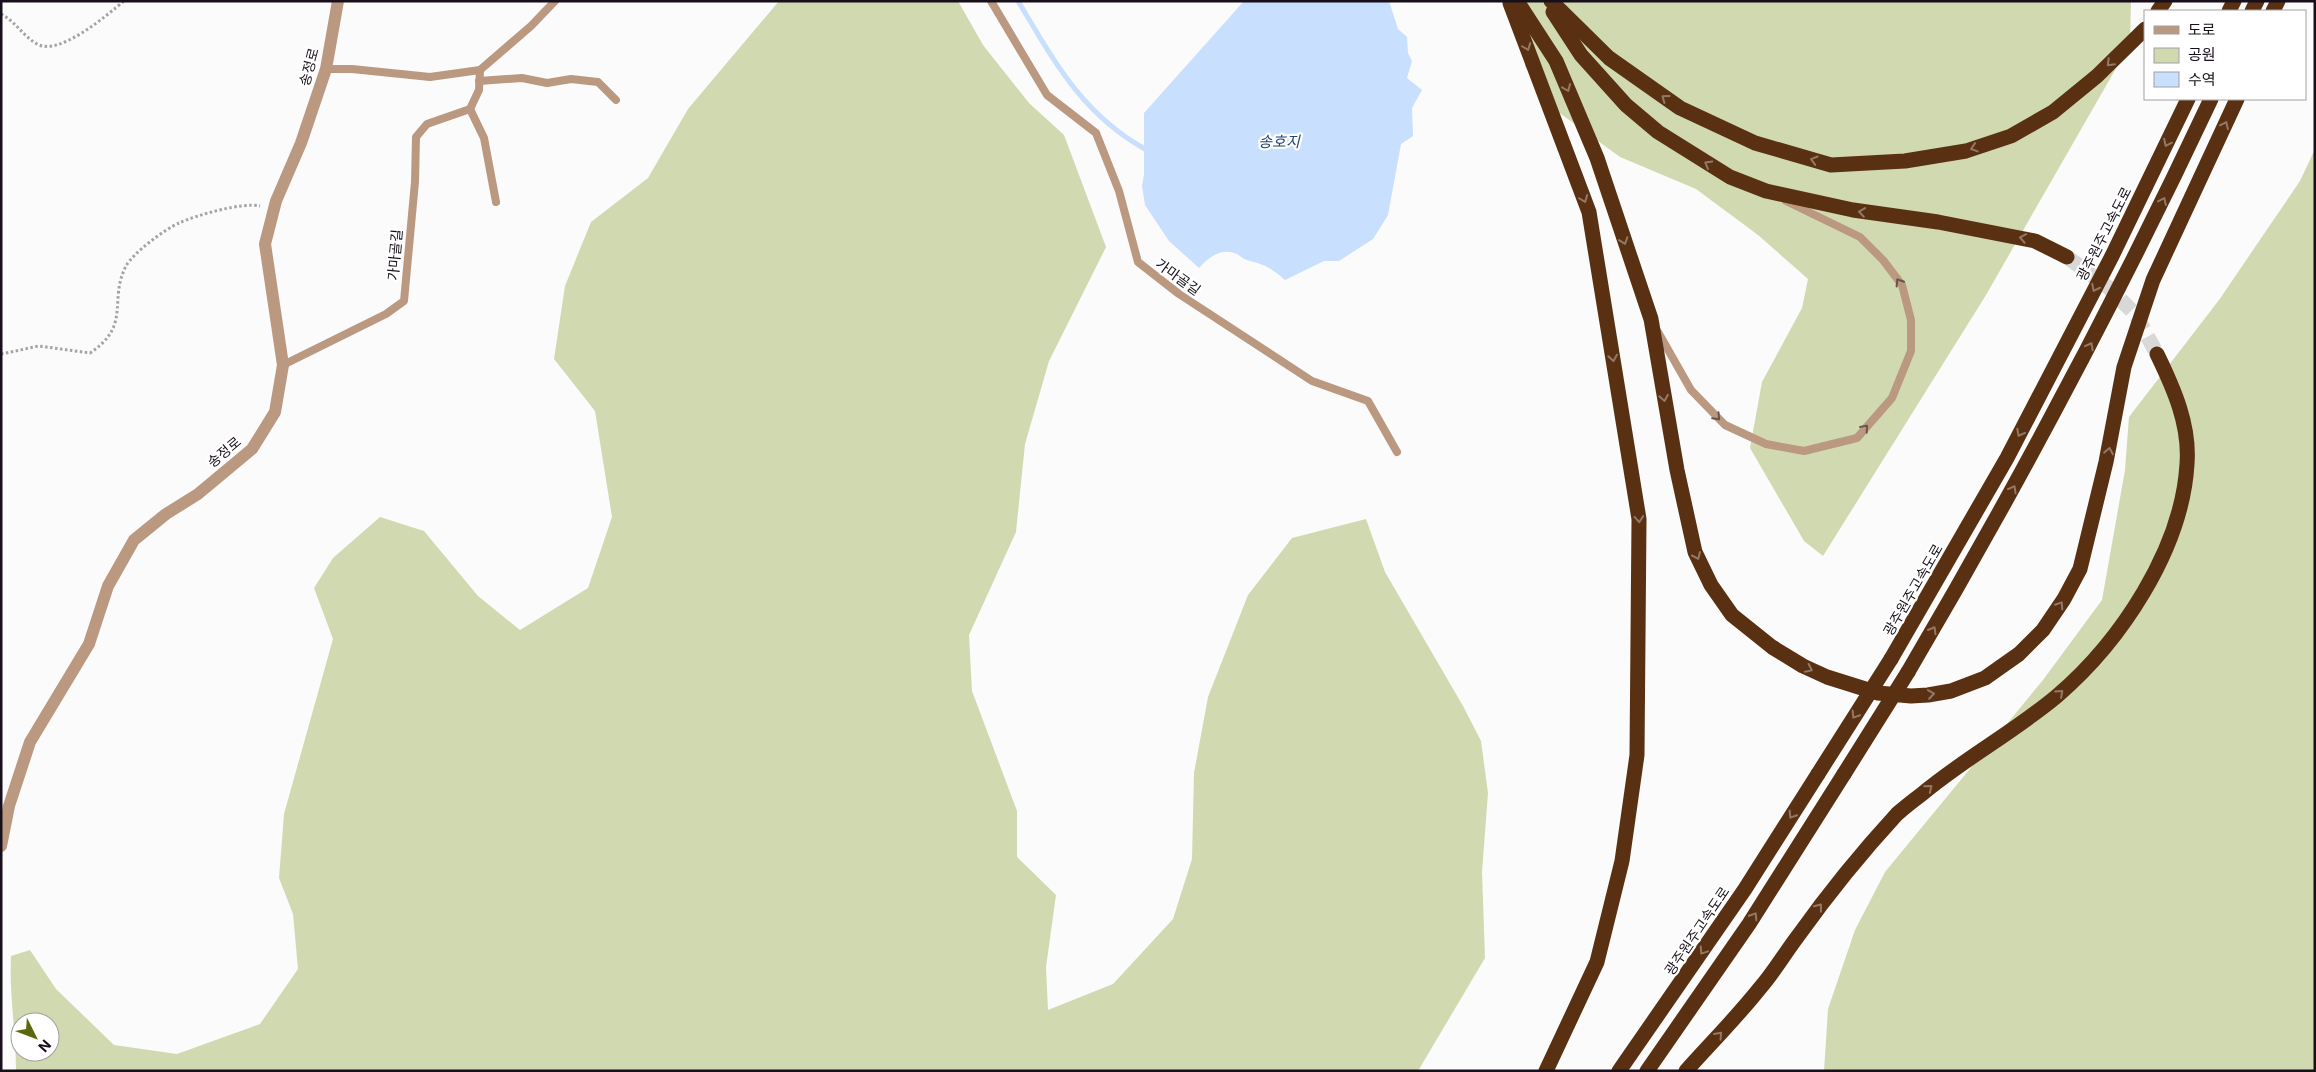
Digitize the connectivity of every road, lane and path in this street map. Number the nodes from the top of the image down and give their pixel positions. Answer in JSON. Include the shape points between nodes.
{"nodes":[{"id":1,"x":124,"y":1,"type":"edge"},
{"id":2,"x":338,"y":1,"type":"edge"},
{"id":3,"x":555,"y":1,"type":"edge"},
{"id":4,"x":992,"y":1,"type":"edge"},
{"id":5,"x":1510,"y":1,"type":"edge"},
{"id":6,"x":1517,"y":1,"type":"edge"},
{"id":7,"x":1546,"y":1,"type":"edge"},
{"id":8,"x":1551,"y":1,"type":"edge"},
{"id":9,"x":1,"y":14,"type":"edge"},
{"id":10,"x":2144,"y":30,"type":"edge"},
{"id":11,"x":326,"y":69,"type":"junction"},
{"id":12,"x":480,"y":70,"type":"junction"},
{"id":13,"x":479,"y":81,"type":"junction"},
{"id":14,"x":616,"y":100,"type":"dead end"},
{"id":15,"x":2188,"y":100,"type":"edge"},
{"id":16,"x":2211,"y":100,"type":"edge"},
{"id":17,"x":2236,"y":100,"type":"edge"},
{"id":18,"x":470,"y":109,"type":"junction"},
{"id":19,"x":1766,"y":190,"type":"junction"},
{"id":20,"x":496,"y":202,"type":"dead end"},
{"id":21,"x":274,"y":210,"type":"junction"},
{"id":22,"x":2067,"y":257,"type":"tunnel mouth"},
{"id":23,"x":1651,"y":320,"type":"junction"},
{"id":24,"x":1,"y":354,"type":"edge"},
{"id":25,"x":2157,"y":354,"type":"tunnel mouth"},
{"id":26,"x":283,"y":365,"type":"junction"},
{"id":27,"x":1397,"y":452,"type":"dead end"},
{"id":28,"x":1,"y":846,"type":"edge"},
{"id":29,"x":1546,"y":1071,"type":"edge"},
{"id":30,"x":1619,"y":1071,"type":"edge"},
{"id":31,"x":1647,"y":1071,"type":"edge"},
{"id":32,"x":1686,"y":1071,"type":"edge"}],
"edges":[{"from":1,"to":9,"type":"path","via":[[66,42],[51,45],[40,46]]},
{"from":2,"to":11,"type":"street","name":"송정로"},
{"from":3,"to":12,"type":"lane"},
{"from":4,"to":27,"type":"lane","name":"가마골길","via":[[1047,95],[1096,133],[1119,191],[1138,262],[1178,294],[1312,381],[1368,401]]},
{"from":5,"to":29,"type":"highway","one_way":true,"via":[[1589,212],[1639,519],[1637,754],[1622,860],[1597,962]]},
{"from":6,"to":23,"type":"highway","one_way":true,"via":[[1556,61],[1597,158]]},
{"from":19,"to":7,"type":"highway","one_way":true,"via":[[1730,177],[1658,132],[1626,104],[1581,55]]},
{"from":10,"to":8,"type":"highway","one_way":true,"via":[[2053,112],[2011,136],[1966,151],[1831,165],[1755,144],[1680,108],[1609,58]]},
{"from":11,"to":12,"type":"lane","via":[[430,77]]},
{"from":11,"to":21,"type":"street","name":"송정로"},
{"from":12,"to":13,"type":"lane"},
{"from":13,"to":14,"type":"lane","via":[[522,78],[547,83],[571,79],[598,82]]},
{"from":13,"to":18,"type":"lane","via":[[479,90]]},
{"from":15,"to":30,"type":"highway","name":"광주원주고속도로","one_way":true,"bridge":true,"via":[[2108,264],[2007,458],[1891,659],[1745,889]]},
{"from":31,"to":16,"type":"highway","one_way":true,"bridge":true,"via":[[1749,924],[1908,672],[1966,573],[2072,381],[2146,237]]},
{"from":23,"to":17,"type":"highway","one_way":true,"via":[[1676,470],[1695,552],[1711,585],[1732,615],[1772,647],[1827,677],[1878,692],[1911,696],[1951,691],[1985,678],[2019,654],[2044,630],[2080,569],[2106,462],[2124,367],[2142,312],[2153,280]]},
{"from":18,"to":20,"type":"lane","via":[[484,138]]},
{"from":18,"to":26,"type":"lane","name":"가마골길","via":[[427,124],[416,137],[404,301],[386,314]]},
{"from":22,"to":19,"type":"highway","one_way":true,"via":[[2035,241],[1853,210]]},
{"from":23,"to":19,"type":"lane","one_way":true,"via":[[1691,390],[1725,425],[1766,444],[1804,451],[1857,438],[1892,398],[1911,350],[1911,320],[1902,285],[1860,238]]},
{"from":21,"to":24,"type":"path","via":[[252,204],[178,223],[138,252],[127,265],[120,282],[115,326],[108,338],[90,353],[39,346]]},
{"from":21,"to":26,"type":"street","name":"송정로","via":[[265,244]]},
{"from":32,"to":25,"type":"highway","one_way":true,"via":[[1760,988],[1821,905],[1899,813],[1953,768],[2056,697],[2115,635],[2145,593],[2170,538],[2187,464],[2177,394]]},
{"from":26,"to":28,"type":"street","name":"송정로","via":[[274,412],[252,449],[198,494],[134,540],[108,586],[89,644],[30,742],[9,806]]}]}
